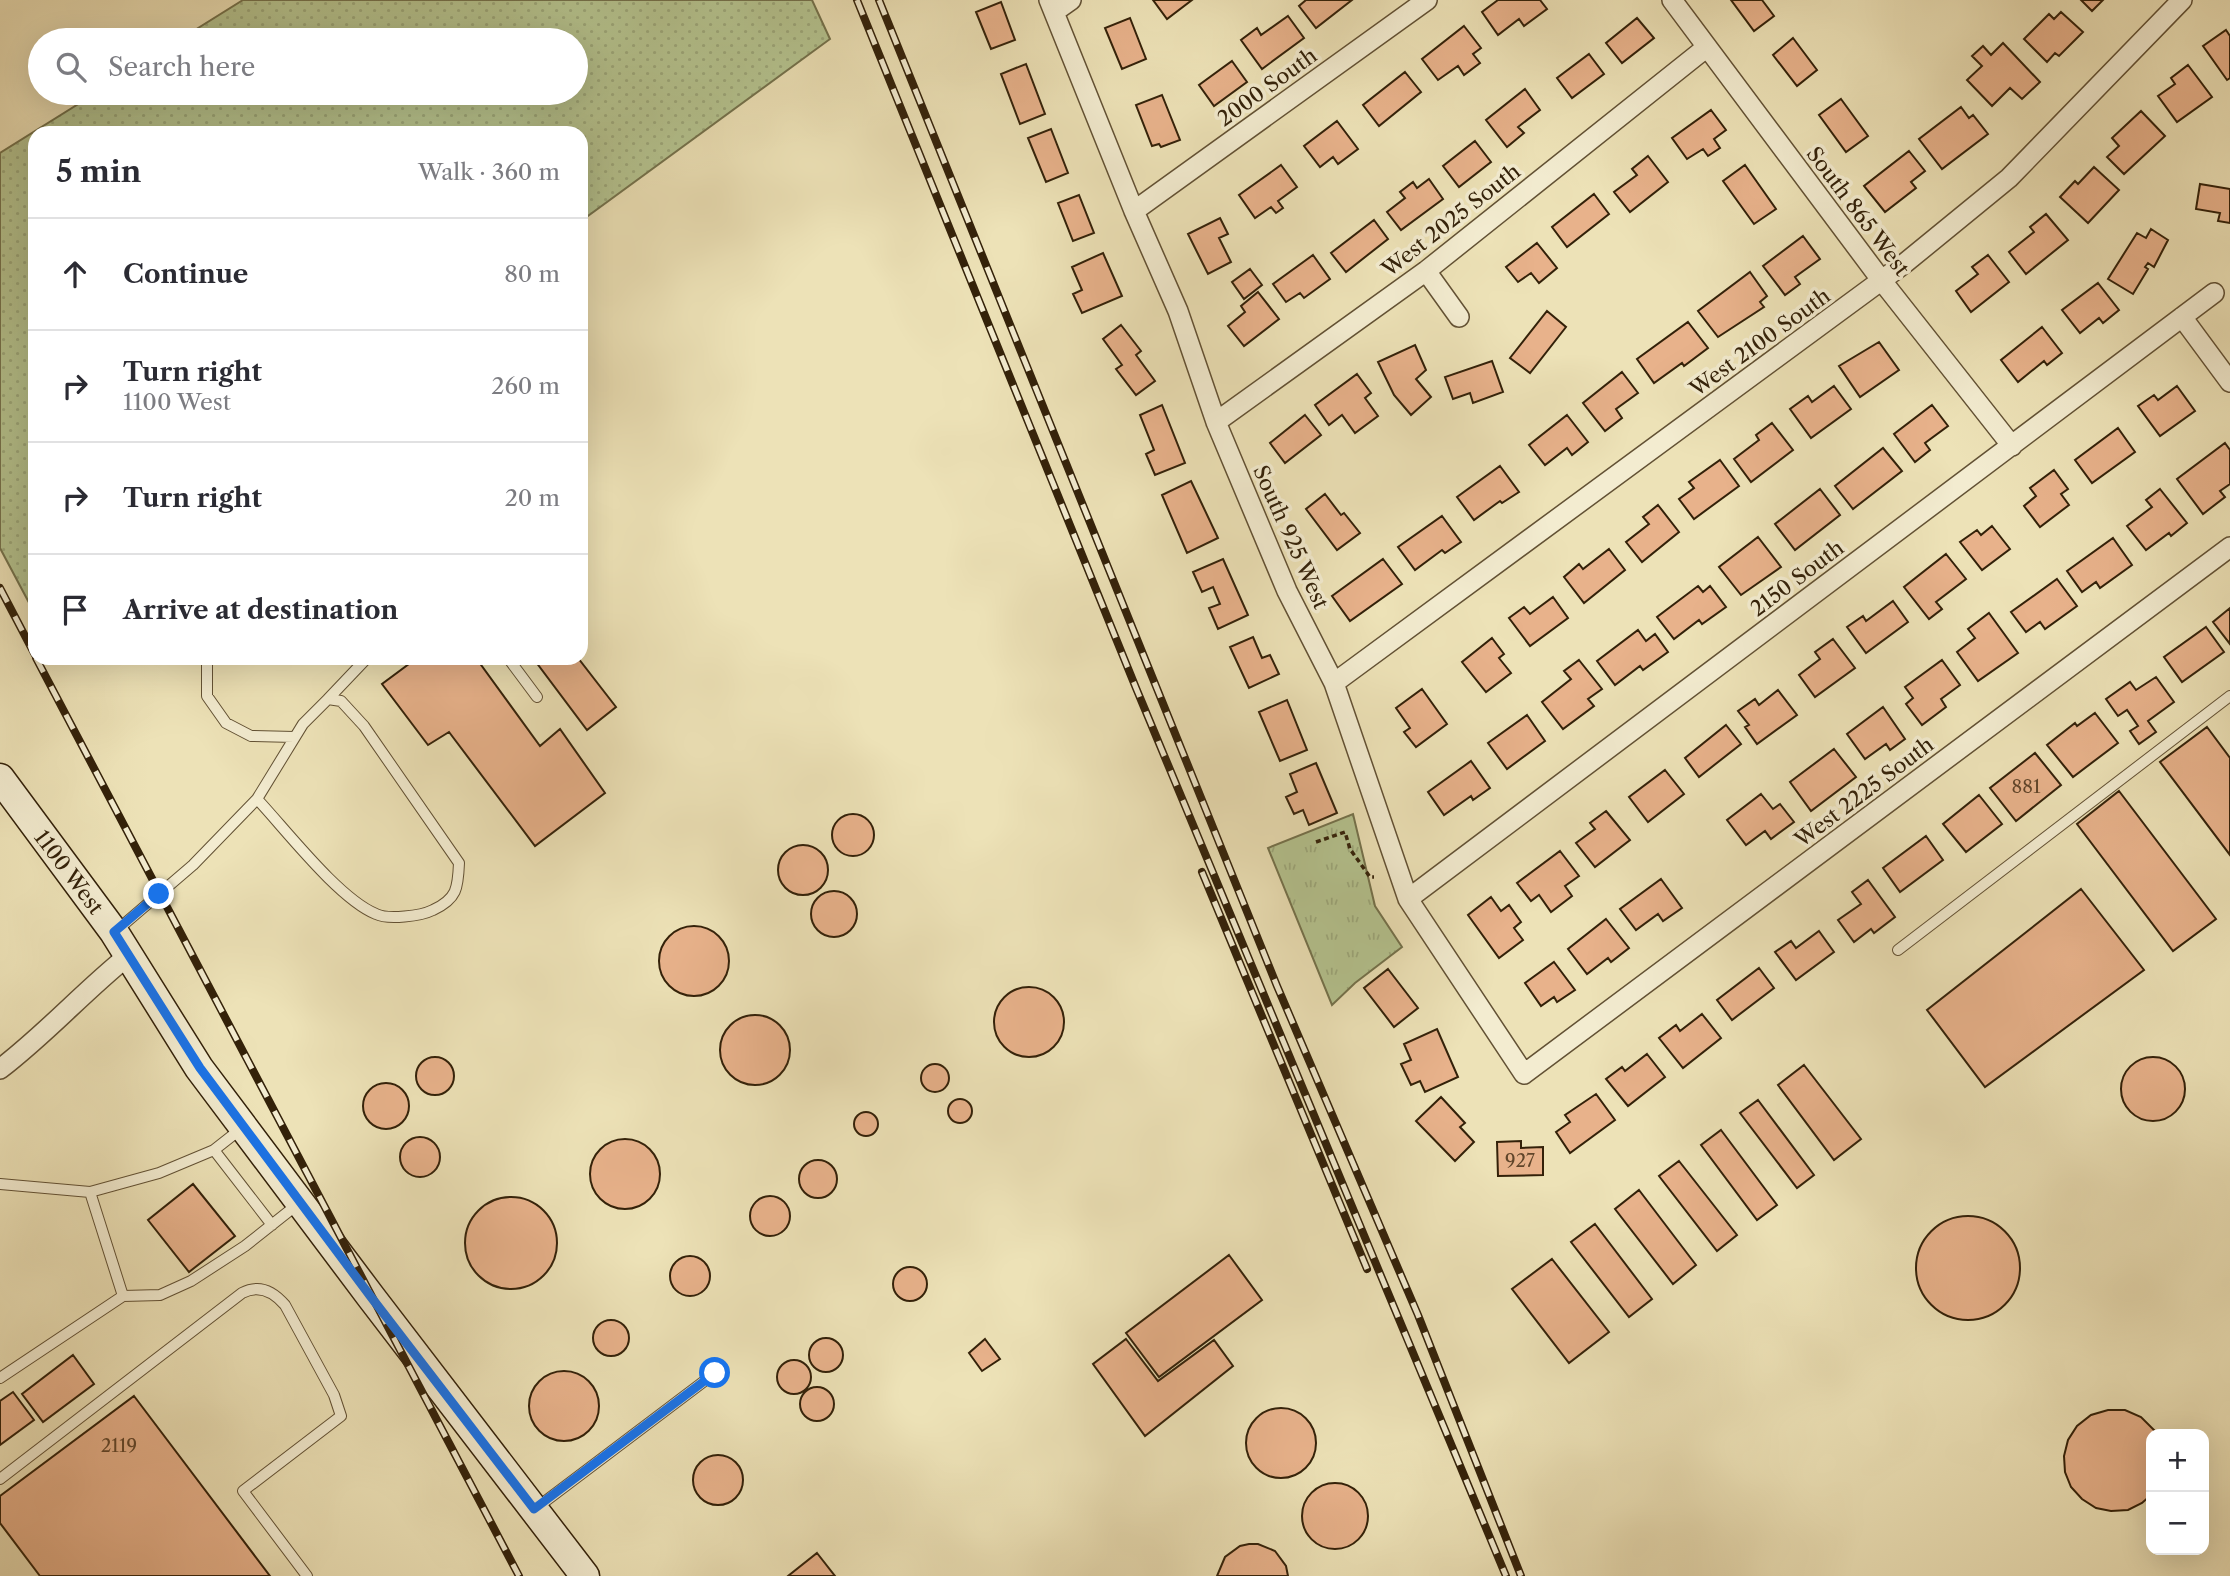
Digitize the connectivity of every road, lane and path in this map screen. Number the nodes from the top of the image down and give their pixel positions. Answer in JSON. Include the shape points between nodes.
{"nodes":[{"id":1,"x":1071,"y":0,"type":"edge"},
{"id":2,"x":1427,"y":0,"type":"edge"},
{"id":3,"x":1672,"y":0,"type":"edge"},
{"id":4,"x":2182,"y":0,"type":"edge"},
{"id":5,"x":1051,"y":6,"type":"edge"},
{"id":6,"x":1707,"y":47,"type":"junction"},
{"id":7,"x":1134,"y":211,"type":"junction"},
{"id":8,"x":1426,"y":271,"type":"junction"},
{"id":9,"x":1882,"y":281,"type":"junction"},
{"id":10,"x":2214,"y":293,"type":"dead end"},
{"id":11,"x":1459,"y":317,"type":"dead end"},
{"id":12,"x":2182,"y":317,"type":"junction"},
{"id":13,"x":2230,"y":382,"type":"edge"},
{"id":14,"x":1216,"y":422,"type":"junction"},
{"id":15,"x":2012,"y":446,"type":"junction"},
{"id":16,"x":2230,"y":547,"type":"edge"},
{"id":17,"x":206,"y":665,"type":"edge"},
{"id":18,"x":360,"y":665,"type":"edge"},
{"id":19,"x":513,"y":665,"type":"edge"},
{"id":20,"x":1334,"y":683,"type":"junction"},
{"id":21,"x":2230,"y":696,"type":"edge"},
{"id":22,"x":537,"y":697,"type":"dead end"},
{"id":23,"x":328,"y":699,"type":"junction"},
{"id":24,"x":294,"y":737,"type":"junction"},
{"id":25,"x":0,"y":778,"type":"edge"},
{"id":26,"x":257,"y":799,"type":"junction"},
{"id":27,"x":1316,"y":842,"type":"dead end"},
{"id":28,"x":1374,"y":877,"type":"dead end"},
{"id":29,"x":1408,"y":899,"type":"junction"},
{"id":30,"x":122,"y":944,"type":"junction"},
{"id":31,"x":1898,"y":950,"type":"dead end"},
{"id":32,"x":0,"y":1069,"type":"edge"},
{"id":33,"x":1524,"y":1074,"type":"joint"},
{"id":34,"x":243,"y":1127,"type":"junction"},
{"id":35,"x":214,"y":1150,"type":"junction"},
{"id":36,"x":0,"y":1184,"type":"edge"},
{"id":37,"x":90,"y":1192,"type":"junction"},
{"id":38,"x":301,"y":1202,"type":"junction"},
{"id":39,"x":272,"y":1224,"type":"junction"},
{"id":40,"x":123,"y":1296,"type":"junction"},
{"id":41,"x":715,"y":1373,"type":"dead end"},
{"id":42,"x":0,"y":1378,"type":"edge"},
{"id":43,"x":0,"y":1479,"type":"edge"},
{"id":44,"x":534,"y":1509,"type":"junction"},
{"id":45,"x":307,"y":1576,"type":"edge"},
{"id":46,"x":585,"y":1576,"type":"edge"}],
"edges":[{"from":1,"to":5,"type":"street"},
{"from":2,"to":7,"type":"street","name":"2000 South"},
{"from":3,"to":6,"type":"street","name":"South 865 West"},
{"from":4,"to":9,"type":"street","name":"West 2100 South","via":[[2009,178]]},
{"from":5,"to":7,"type":"street","name":"South 925 West"},
{"from":6,"to":8,"type":"street","name":"West 2025 South"},
{"from":6,"to":9,"type":"street","name":"South 865 West"},
{"from":7,"to":14,"type":"street","name":"South 925 West","via":[[1178,311]]},
{"from":8,"to":11,"type":"street"},
{"from":8,"to":14,"type":"street","name":"West 2025 South"},
{"from":9,"to":15,"type":"street","name":"South 865 West"},
{"from":9,"to":20,"type":"street","name":"West 2100 South"},
{"from":10,"to":12,"type":"street","name":"2150 South"},
{"from":12,"to":13,"type":"street"},
{"from":12,"to":15,"type":"street","name":"2150 South"},
{"from":14,"to":20,"type":"street","name":"South 925 West","via":[[1287,591]]},
{"from":15,"to":29,"type":"street","name":"2150 South"},
{"from":16,"to":33,"type":"street","name":"West 2225 South"},
{"from":17,"to":24,"type":"lane","via":[[207,696],[226,723],[251,736]]},
{"from":18,"to":23,"type":"lane"},
{"from":19,"to":22,"type":"lane"},
{"from":20,"to":29,"type":"street","name":"South 925 West"},
{"from":21,"to":31,"type":"lane"},
{"from":23,"to":24,"type":"lane"},
{"from":23,"to":26,"type":"lane","via":[[341,701],[364,726],[459,863],[458,886],[447,903],[421,915],[377,915],[345,895]]},
{"from":24,"to":26,"type":"lane"},
{"from":25,"to":30,"type":"street","name":"1100 West"},
{"from":26,"to":30,"type":"lane"},
{"from":27,"to":28,"type":"path","via":[[1345,832],[1350,849]]},
{"from":29,"to":33,"type":"street","name":"South 925 West"},
{"from":30,"to":32,"type":"street","via":[[85,991]]},
{"from":30,"to":34,"type":"street","name":"1100 West","via":[[186,1048]]},
{"from":34,"to":35,"type":"lane"},
{"from":34,"to":38,"type":"street","name":"1100 West"},
{"from":35,"to":37,"type":"lane","via":[[159,1173]]},
{"from":35,"to":39,"type":"lane"},
{"from":36,"to":37,"type":"lane"},
{"from":37,"to":40,"type":"lane"},
{"from":38,"to":39,"type":"lane"},
{"from":38,"to":44,"type":"street","name":"1100 West"},
{"from":39,"to":40,"type":"lane","via":[[191,1281],[160,1294]]},
{"from":40,"to":42,"type":"lane"},
{"from":41,"to":44,"type":"lane"},
{"from":43,"to":45,"type":"lane","via":[[232,1300],[250,1289],[269,1291],[285,1305],[341,1416],[243,1491]]},
{"from":44,"to":46,"type":"street","name":"1100 West"}]}
